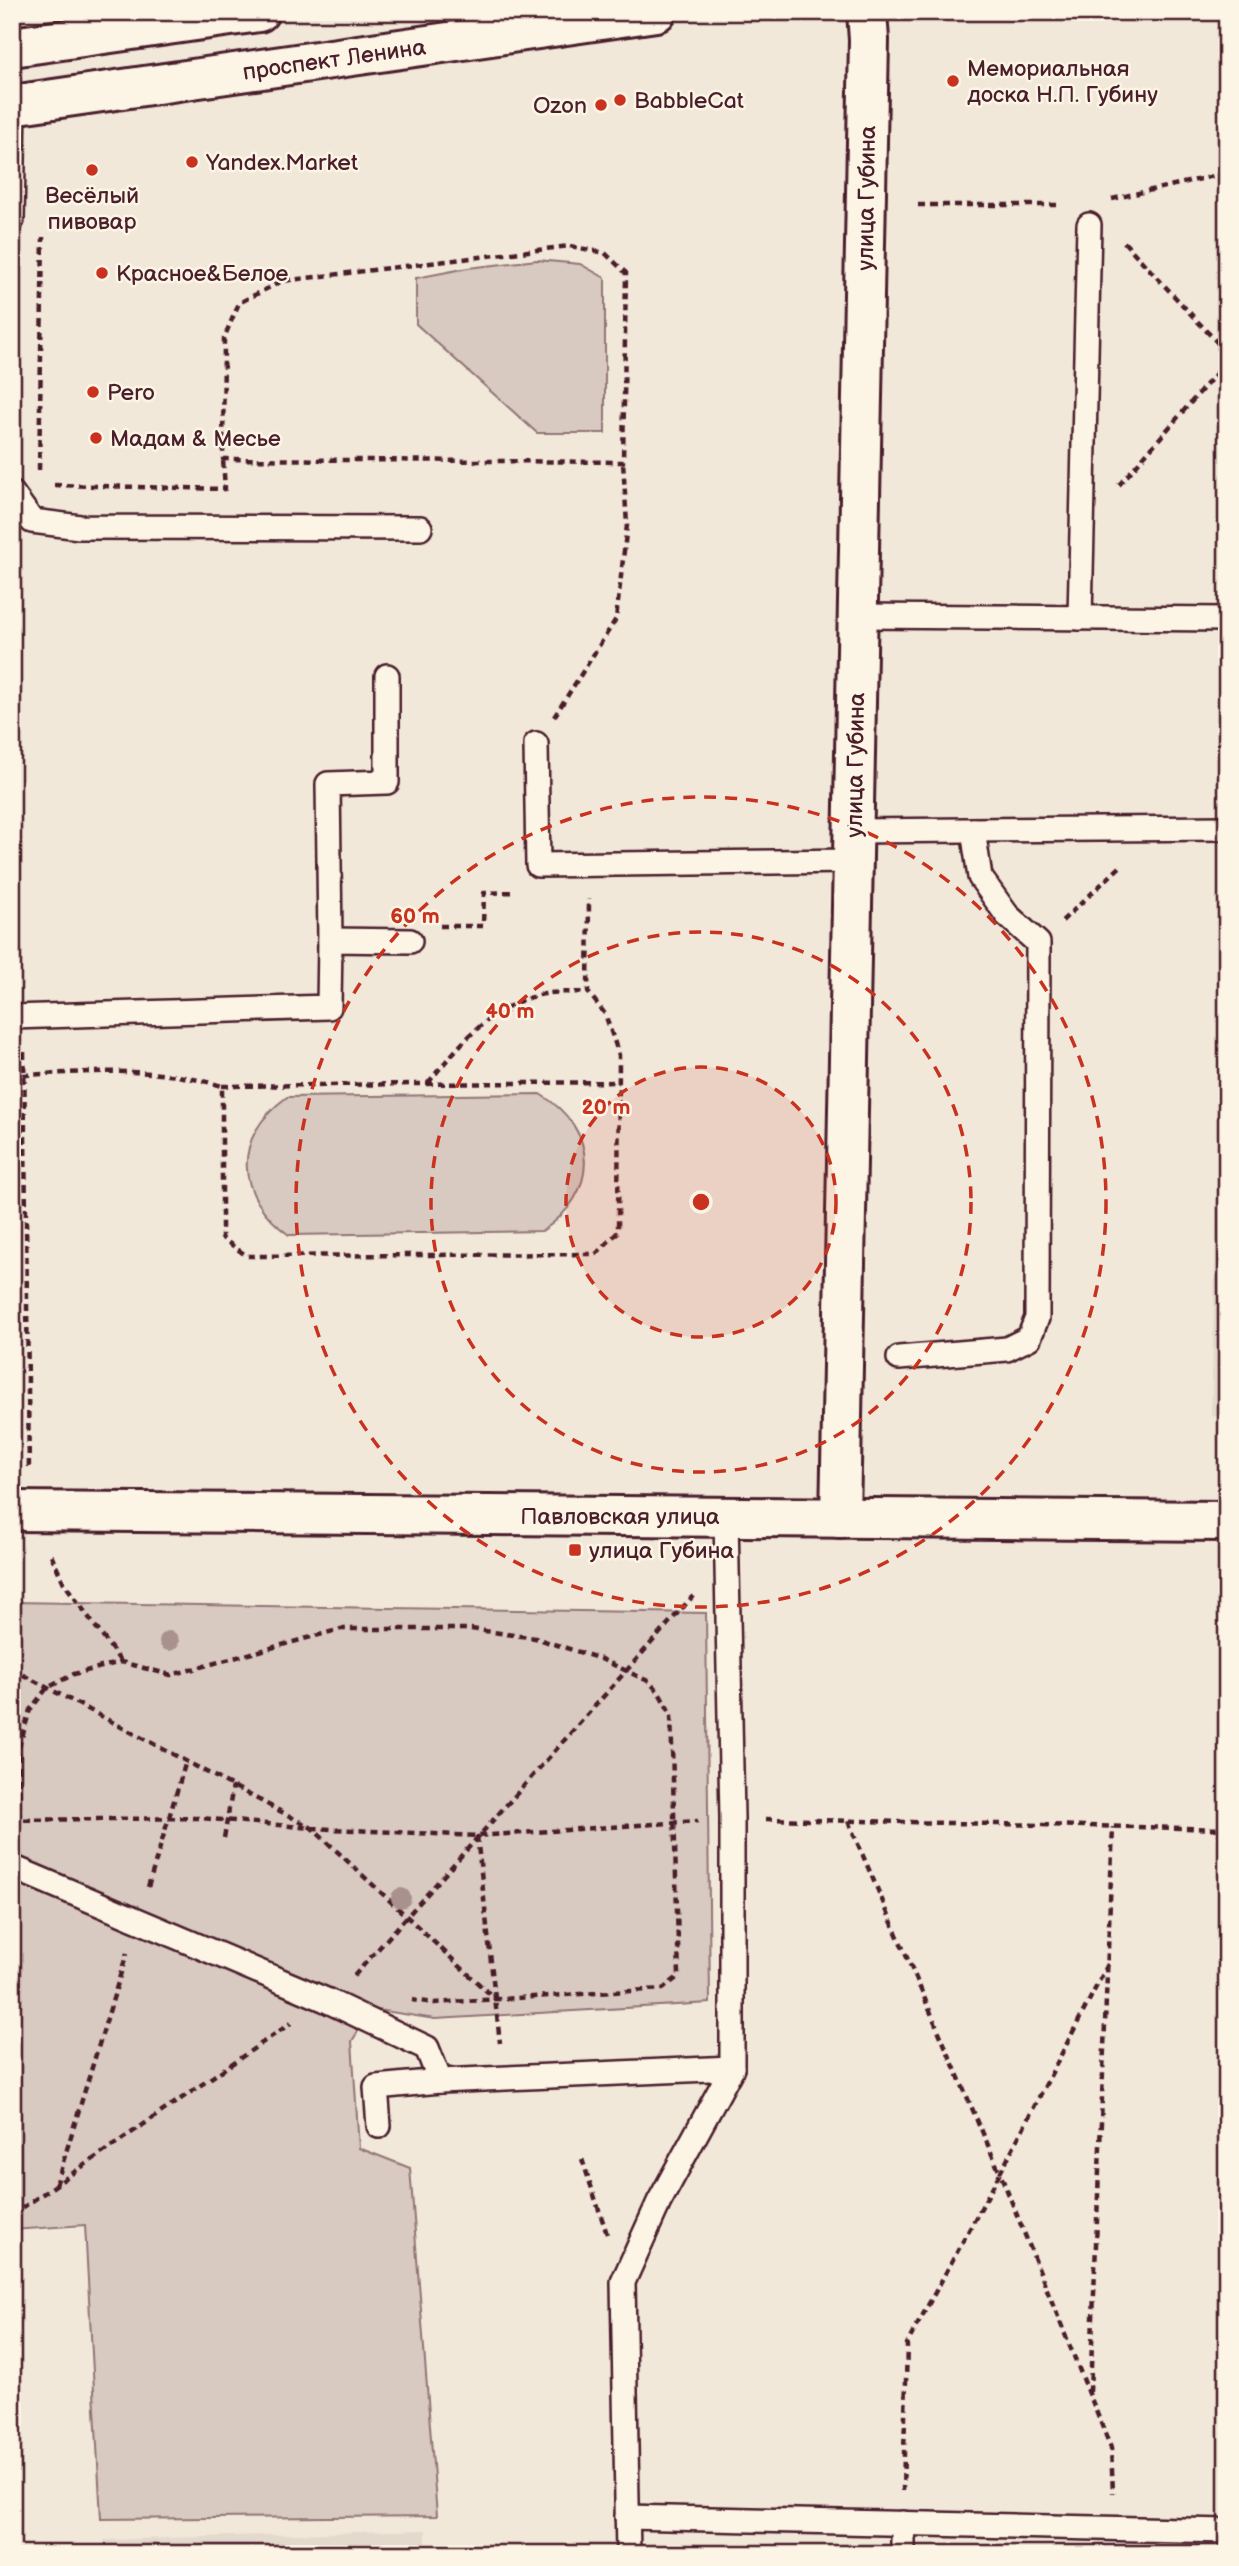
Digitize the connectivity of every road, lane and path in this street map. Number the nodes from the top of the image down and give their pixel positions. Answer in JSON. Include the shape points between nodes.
{"nodes":[{"id":1,"x":259,"y":12,"type":"edge"},
{"id":2,"x":656,"y":12,"type":"edge"},
{"id":3,"x":867,"y":12,"type":"edge"},
{"id":4,"x":12,"y":47,"type":"edge"},
{"id":5,"x":13,"y":105,"type":"edge"},
{"id":6,"x":1227,"y":173,"type":"edge"},
{"id":7,"x":918,"y":205,"type":"dead end"},
{"id":8,"x":1089,"y":215,"type":"junction"},
{"id":9,"x":12,"y":220,"type":"edge"},
{"id":10,"x":43,"y":227,"type":"dead end"},
{"id":11,"x":1227,"y":353,"type":"edge"},
{"id":12,"x":1227,"y":361,"type":"edge"},
{"id":13,"x":223,"y":459,"type":"junction"},
{"id":14,"x":623,"y":462,"type":"junction"},
{"id":15,"x":39,"y":472,"type":"dead end"},
{"id":16,"x":52,"y":485,"type":"dead end"},
{"id":17,"x":12,"y":492,"type":"edge"},
{"id":18,"x":419,"y":528,"type":"dead end"},
{"id":19,"x":1082,"y":528,"type":"junction"},
{"id":20,"x":858,"y":616,"type":"junction"},
{"id":21,"x":1080,"y":618,"type":"junction"},
{"id":22,"x":1227,"y":619,"type":"edge"},
{"id":23,"x":387,"y":676,"type":"dead end"},
{"id":24,"x":536,"y":744,"type":"joint"},
{"id":25,"x":1162,"y":828,"type":"junction"},
{"id":26,"x":1227,"y":828,"type":"edge"},
{"id":27,"x":972,"y":830,"type":"junction"},
{"id":28,"x":853,"y":846,"type":"junction"},
{"id":29,"x":589,"y":891,"type":"dead end"},
{"id":30,"x":330,"y":940,"type":"junction"},
{"id":31,"x":410,"y":941,"type":"dead end"},
{"id":32,"x":1038,"y":943,"type":"junction"},
{"id":33,"x":588,"y":992,"type":"junction"},
{"id":34,"x":19,"y":1017,"type":"edge"},
{"id":35,"x":23,"y":1075,"type":"junction"},
{"id":36,"x":619,"y":1082,"type":"junction"},
{"id":37,"x":427,"y":1084,"type":"junction"},
{"id":38,"x":222,"y":1086,"type":"junction"},
{"id":39,"x":899,"y":1358,"type":"dead end"},
{"id":40,"x":29,"y":1439,"type":"dead end"},
{"id":41,"x":12,"y":1511,"type":"edge"},
{"id":42,"x":726,"y":1517,"type":"junction"},
{"id":43,"x":840,"y":1518,"type":"junction"},
{"id":44,"x":1227,"y":1521,"type":"edge"},
{"id":45,"x":727,"y":1555,"type":"junction"},
{"id":46,"x":12,"y":1669,"type":"edge"},
{"id":47,"x":626,"y":1671,"type":"junction"},
{"id":48,"x":47,"y":1688,"type":"junction"},
{"id":49,"x":186,"y":1761,"type":"junction"},
{"id":50,"x":233,"y":1786,"type":"junction"},
{"id":51,"x":732,"y":1818,"type":"junction"},
{"id":52,"x":169,"y":1819,"type":"junction"},
{"id":53,"x":12,"y":1820,"type":"edge"},
{"id":54,"x":19,"y":1820,"type":"junction"},
{"id":55,"x":226,"y":1821,"type":"junction"},
{"id":56,"x":848,"y":1821,"type":"junction"},
{"id":57,"x":674,"y":1822,"type":"junction"},
{"id":58,"x":1113,"y":1827,"type":"junction"},
{"id":59,"x":312,"y":1828,"type":"junction"},
{"id":60,"x":1227,"y":1829,"type":"edge"},
{"id":61,"x":477,"y":1836,"type":"junction"},
{"id":62,"x":224,"y":1838,"type":"dead end"},
{"id":63,"x":12,"y":1867,"type":"edge"},
{"id":64,"x":407,"y":1916,"type":"junction"},
{"id":65,"x":138,"y":1920,"type":"junction"},
{"id":66,"x":1108,"y":1964,"type":"junction"},
{"id":67,"x":495,"y":1999,"type":"junction"},
{"id":68,"x":326,"y":2000,"type":"junction"},
{"id":69,"x":410,"y":2000,"type":"dead end"},
{"id":70,"x":732,"y":2068,"type":"junction"},
{"id":71,"x":504,"y":2078,"type":"junction"},
{"id":72,"x":440,"y":2081,"type":"junction"},
{"id":73,"x":379,"y":2126,"type":"dead end"},
{"id":74,"x":582,"y":2160,"type":"dead end"},
{"id":75,"x":1000,"y":2173,"type":"junction"},
{"id":76,"x":56,"y":2185,"type":"junction"},
{"id":77,"x":12,"y":2215,"type":"edge"},
{"id":78,"x":622,"y":2282,"type":"junction"},
{"id":79,"x":1090,"y":2396,"type":"junction"},
{"id":80,"x":627,"y":2517,"type":"junction"},
{"id":81,"x":903,"y":2523,"type":"junction"},
{"id":82,"x":1114,"y":2529,"type":"junction"},
{"id":83,"x":1227,"y":2531,"type":"edge"},
{"id":84,"x":628,"y":2554,"type":"edge"},
{"id":85,"x":903,"y":2554,"type":"edge"}],
"edges":[{"from":1,"to":4,"type":"street"},
{"from":2,"to":5,"type":"street","name":"проспект Ленина"},
{"from":3,"to":20,"type":"street","name":"улица Губина"},
{"from":5,"to":9,"type":"lane"},
{"from":6,"to":8,"type":"path"},
{"from":7,"to":8,"type":"path"},
{"from":8,"to":11,"type":"path"},
{"from":8,"to":19,"type":"lane"},
{"from":10,"to":15,"type":"path"},
{"from":12,"to":19,"type":"path"},
{"from":13,"to":14,"type":"path"},
{"from":13,"to":14,"type":"path","via":[[224,338],[239,303],[282,281],[570,246],[605,253],[626,274]]},
{"from":13,"to":16,"type":"path","via":[[225,489]]},
{"from":14,"to":24,"type":"path","via":[[627,525],[616,619]]},
{"from":17,"to":18,"type":"lane","via":[[32,521],[80,527]]},
{"from":19,"to":21,"type":"lane"},
{"from":20,"to":21,"type":"lane"},
{"from":20,"to":28,"type":"street","name":"улица Губина"},
{"from":21,"to":22,"type":"lane"},
{"from":23,"to":30,"type":"lane","via":[[387,782],[328,784]]},
{"from":24,"to":28,"type":"lane","via":[[538,865]]},
{"from":25,"to":26,"type":"lane"},
{"from":25,"to":27,"type":"lane"},
{"from":25,"to":32,"type":"path"},
{"from":27,"to":28,"type":"lane"},
{"from":27,"to":32,"type":"lane","via":[[980,877],[1007,915]]},
{"from":28,"to":43,"type":"street","name":"улица Губина"},
{"from":29,"to":33,"type":"path"},
{"from":30,"to":31,"type":"lane"},
{"from":30,"to":34,"type":"lane","via":[[329,1007]]},
{"from":32,"to":39,"type":"lane","via":[[1037,1318],[1029,1338],[1007,1349]]},
{"from":33,"to":36,"type":"path","via":[[605,1014],[619,1055]]},
{"from":33,"to":37,"type":"path","via":[[544,994],[506,1008],[465,1038]]},
{"from":34,"to":35,"type":"path"},
{"from":35,"to":38,"type":"path","via":[[136,1070]]},
{"from":35,"to":40,"type":"path"},
{"from":36,"to":37,"type":"path"},
{"from":36,"to":38,"type":"path","via":[[618,1232],[596,1254],[247,1256],[222,1238]]},
{"from":37,"to":38,"type":"path"},
{"from":41,"to":42,"type":"street","name":"Павловская улица"},
{"from":42,"to":43,"type":"street","name":"Павловская улица"},
{"from":42,"to":45,"type":"lane"},
{"from":43,"to":44,"type":"street","name":"Павловская улица"},
{"from":45,"to":47,"type":"path"},
{"from":45,"to":51,"type":"lane"},
{"from":46,"to":48,"type":"path"},
{"from":47,"to":48,"type":"path","via":[[535,1638],[471,1629],[341,1629],[171,1675],[121,1662],[74,1674]]},
{"from":47,"to":57,"type":"path","via":[[648,1681],[671,1714]]},
{"from":47,"to":61,"type":"path"},
{"from":48,"to":49,"type":"path"},
{"from":48,"to":54,"type":"path","via":[[30,1710],[19,1746]]},
{"from":49,"to":50,"type":"path"},
{"from":49,"to":52,"type":"path"},
{"from":50,"to":55,"type":"path"},
{"from":50,"to":59,"type":"path"},
{"from":51,"to":56,"type":"path"},
{"from":51,"to":57,"type":"path"},
{"from":51,"to":70,"type":"lane"},
{"from":52,"to":54,"type":"path"},
{"from":52,"to":55,"type":"path"},
{"from":52,"to":65,"type":"path"},
{"from":53,"to":54,"type":"path"},
{"from":55,"to":59,"type":"path"},
{"from":55,"to":62,"type":"path"},
{"from":56,"to":58,"type":"path"},
{"from":56,"to":75,"type":"path"},
{"from":57,"to":61,"type":"path"},
{"from":57,"to":67,"type":"path","via":[[679,1976],[674,1982],[663,1989]]},
{"from":58,"to":60,"type":"path"},
{"from":58,"to":66,"type":"path"},
{"from":59,"to":61,"type":"path"},
{"from":59,"to":64,"type":"path"},
{"from":61,"to":64,"type":"path"},
{"from":61,"to":67,"type":"path"},
{"from":63,"to":65,"type":"lane"},
{"from":64,"to":67,"type":"path"},
{"from":64,"to":68,"type":"path","via":[[345,1986]]},
{"from":65,"to":68,"type":"lane"},
{"from":65,"to":76,"type":"path"},
{"from":66,"to":75,"type":"path"},
{"from":66,"to":79,"type":"path"},
{"from":67,"to":69,"type":"path"},
{"from":67,"to":71,"type":"path"},
{"from":68,"to":72,"type":"lane","via":[[427,2049]]},
{"from":68,"to":76,"type":"path"},
{"from":70,"to":71,"type":"lane"},
{"from":70,"to":78,"type":"lane","via":[[659,2202]]},
{"from":71,"to":72,"type":"lane"},
{"from":72,"to":73,"type":"lane","via":[[376,2087]]},
{"from":74,"to":78,"type":"path"},
{"from":75,"to":79,"type":"path"},
{"from":75,"to":81,"type":"path","via":[[907,2344]]},
{"from":76,"to":77,"type":"path"},
{"from":78,"to":80,"type":"lane"},
{"from":79,"to":82,"type":"path","via":[[1111,2448]]},
{"from":80,"to":81,"type":"lane"},
{"from":80,"to":84,"type":"lane"},
{"from":81,"to":82,"type":"lane"},
{"from":81,"to":85,"type":"lane"},
{"from":82,"to":83,"type":"lane"}]}
